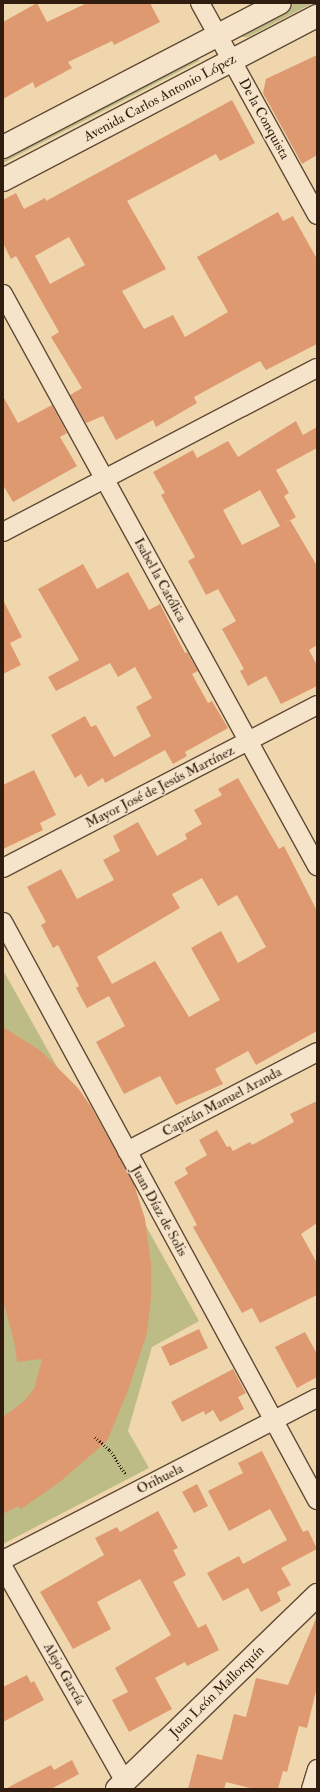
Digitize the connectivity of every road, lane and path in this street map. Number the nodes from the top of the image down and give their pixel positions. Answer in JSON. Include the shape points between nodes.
{"nodes":[{"id":1,"x":200,"y":3,"type":"edge"},
{"id":2,"x":280,"y":3,"type":"edge"},
{"id":3,"x":317,"y":16,"type":"edge"},
{"id":4,"x":218,"y":35,"type":"junction"},
{"id":5,"x":232,"y":60,"type":"junction"},
{"id":6,"x":3,"y":147,"type":"edge"},
{"id":7,"x":3,"y":180,"type":"edge"},
{"id":8,"x":317,"y":214,"type":"edge"},
{"id":9,"x":3,"y":294,"type":"edge"},
{"id":10,"x":317,"y":368,"type":"edge"},
{"id":11,"x":105,"y":480,"type":"junction"},
{"id":12,"x":3,"y":532,"type":"edge"},
{"id":13,"x":317,"y":705,"type":"edge"},
{"id":14,"x":248,"y":741,"type":"junction"},
{"id":15,"x":317,"y":866,"type":"edge"},
{"id":16,"x":3,"y":868,"type":"edge"},
{"id":17,"x":3,"y":922,"type":"edge"},
{"id":18,"x":317,"y":1052,"type":"edge"},
{"id":19,"x":127,"y":1152,"type":"junction"},
{"id":20,"x":317,"y":1398,"type":"edge"},
{"id":21,"x":274,"y":1420,"type":"junction"},
{"id":22,"x":95,"y":1437,"type":"dead end"},
{"id":23,"x":134,"y":1492,"type":"junction"},
{"id":24,"x":317,"y":1500,"type":"edge"},
{"id":25,"x":3,"y":1560,"type":"edge"},
{"id":26,"x":3,"y":1566,"type":"edge"},
{"id":27,"x":317,"y":1595,"type":"edge"},
{"id":28,"x":317,"y":1769,"type":"edge"},
{"id":29,"x":121,"y":1786,"type":"edge"},
{"id":30,"x":311,"y":1789,"type":"edge"}],
"edges":[{"from":1,"to":4,"type":"street","name":"De la Conquista"},
{"from":2,"to":4,"type":"main road","name":"Avenida Carlos Antonio López"},
{"from":3,"to":5,"type":"main road","name":"Avenida Carlos Antonio López"},
{"from":4,"to":5,"type":"street","name":"De la Conquista"},
{"from":4,"to":6,"type":"main road","name":"Avenida Carlos Antonio López"},
{"from":5,"to":7,"type":"main road","name":"Avenida Carlos Antonio López"},
{"from":5,"to":8,"type":"street","name":"De la Conquista"},
{"from":9,"to":11,"type":"street","name":"Isabel la Católica"},
{"from":10,"to":11,"type":"street"},
{"from":11,"to":12,"type":"street"},
{"from":11,"to":14,"type":"street","name":"Isabel la Católica"},
{"from":13,"to":14,"type":"street","name":"Mayor José de Jesús Martínez"},
{"from":14,"to":15,"type":"street","name":"Isabel la Católica"},
{"from":14,"to":16,"type":"street","name":"Mayor José de Jesús Martínez"},
{"from":17,"to":19,"type":"street","name":"Juan Díaz de Solis"},
{"from":18,"to":19,"type":"street","name":"Capitán Manuel Aranda"},
{"from":19,"to":21,"type":"street","name":"Juan Díaz de Solis"},
{"from":20,"to":21,"type":"street","name":"Orihuela"},
{"from":21,"to":23,"type":"street","name":"Orihuela"},
{"from":21,"to":24,"type":"street","name":"Juan Díaz de Solis"},
{"from":22,"to":23,"type":"path","via":[[110,1450]]},
{"from":23,"to":25,"type":"street","name":"Orihuela"},
{"from":26,"to":29,"type":"street","name":"Alejo García"},
{"from":27,"to":29,"type":"main road","name":"Juan León Mallorquín"},
{"from":28,"to":30,"type":"street"}]}
